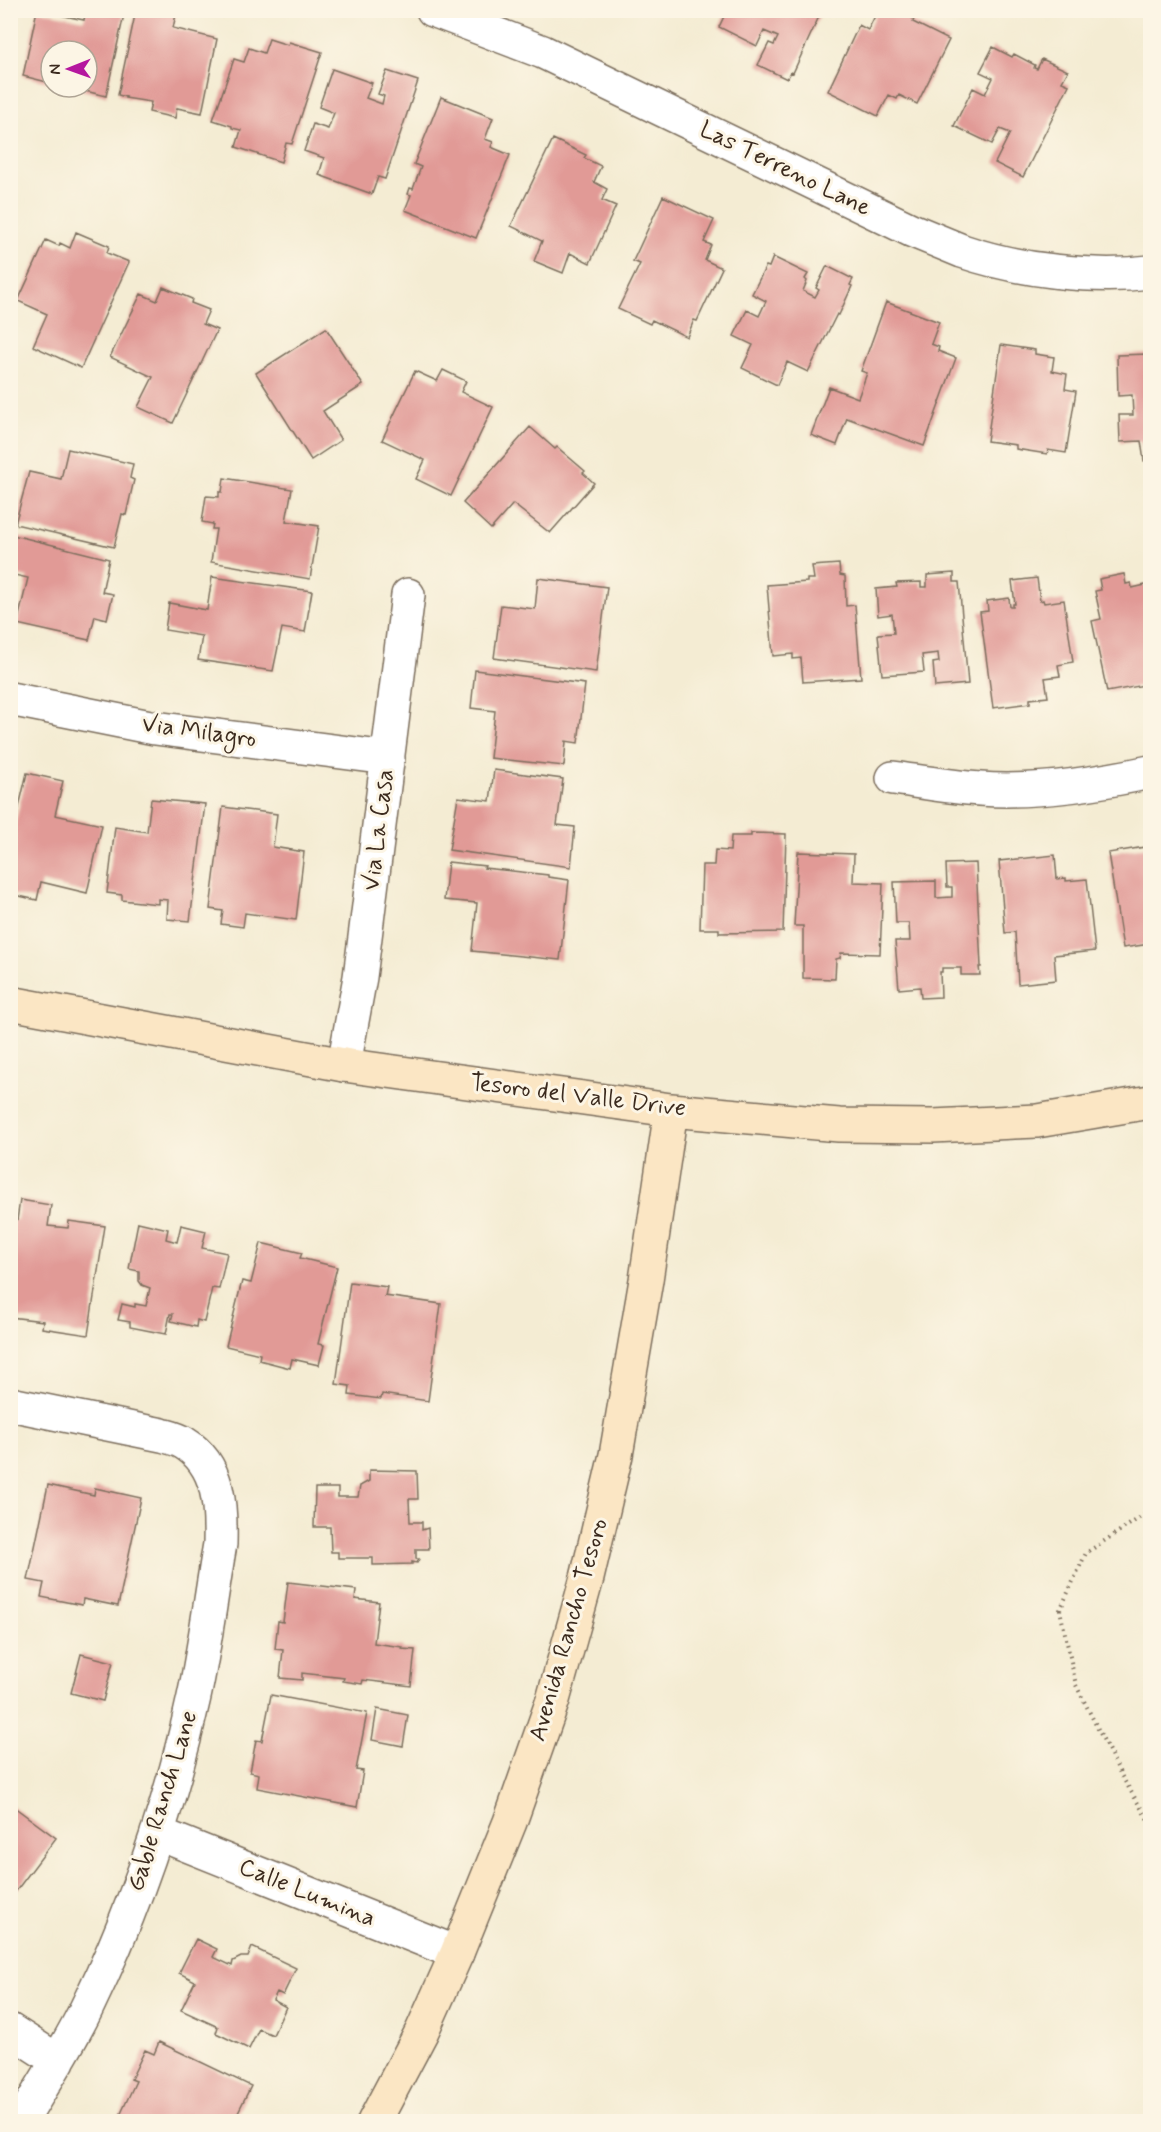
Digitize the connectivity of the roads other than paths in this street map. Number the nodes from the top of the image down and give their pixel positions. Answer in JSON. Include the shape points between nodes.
{"nodes":[{"id":1,"x":433,"y":10,"type":"edge"},
{"id":2,"x":1150,"y":272,"type":"edge"},
{"id":3,"x":408,"y":595,"type":"dead end"},
{"id":4,"x":10,"y":699,"type":"edge"},
{"id":5,"x":388,"y":758,"type":"junction"},
{"id":6,"x":1150,"y":772,"type":"edge"},
{"id":7,"x":892,"y":778,"type":"dead end"},
{"id":8,"x":10,"y":1003,"type":"edge"},
{"id":9,"x":344,"y":1065,"type":"junction"},
{"id":10,"x":1150,"y":1102,"type":"edge"},
{"id":11,"x":671,"y":1110,"type":"junction"},
{"id":12,"x":10,"y":1404,"type":"edge"},
{"id":13,"x":157,"y":1833,"type":"junction"},
{"id":14,"x":457,"y":1953,"type":"junction"},
{"id":15,"x":10,"y":2030,"type":"edge"},
{"id":16,"x":58,"y":2061,"type":"junction"},
{"id":17,"x":21,"y":2121,"type":"edge"},
{"id":18,"x":374,"y":2121,"type":"edge"}],
"edges":[{"from":1,"to":2,"type":"street","name":"Las Terreno Lane","via":[[543,52],[911,230],[964,251],[1074,273]]},
{"from":3,"to":5,"type":"street","name":"Via La Casa"},
{"from":4,"to":5,"type":"street","name":"Via Milagro","via":[[155,728]]},
{"from":5,"to":9,"type":"street","name":"Via La Casa","via":[[360,977]]},
{"from":6,"to":7,"type":"street","via":[[1018,790]]},
{"from":8,"to":9,"type":"street","name":"Tesoro del Valle Drive"},
{"from":9,"to":11,"type":"street","name":"Tesoro del Valle Drive"},
{"from":10,"to":11,"type":"street","name":"Tesoro del Valle Drive","via":[[1037,1121],[933,1126],[839,1125]]},
{"from":11,"to":14,"type":"street","name":"Avenida Rancho Tesoro","via":[[616,1455],[587,1578],[553,1700],[510,1822]]},
{"from":12,"to":13,"type":"street","name":"Gable Ranch Lane","via":[[162,1435],[184,1443],[203,1460],[214,1478],[219,1498],[220,1544],[194,1696]]},
{"from":13,"to":14,"type":"street","name":"Calle Lumina"},
{"from":13,"to":16,"type":"street","name":"Gable Ranch Lane","via":[[112,1952]]},
{"from":14,"to":18,"type":"street","name":"Avenida Rancho Tesoro","via":[[422,2031]]},
{"from":15,"to":16,"type":"street"},
{"from":16,"to":17,"type":"street","name":"Gable Ranch Lane"}]}
